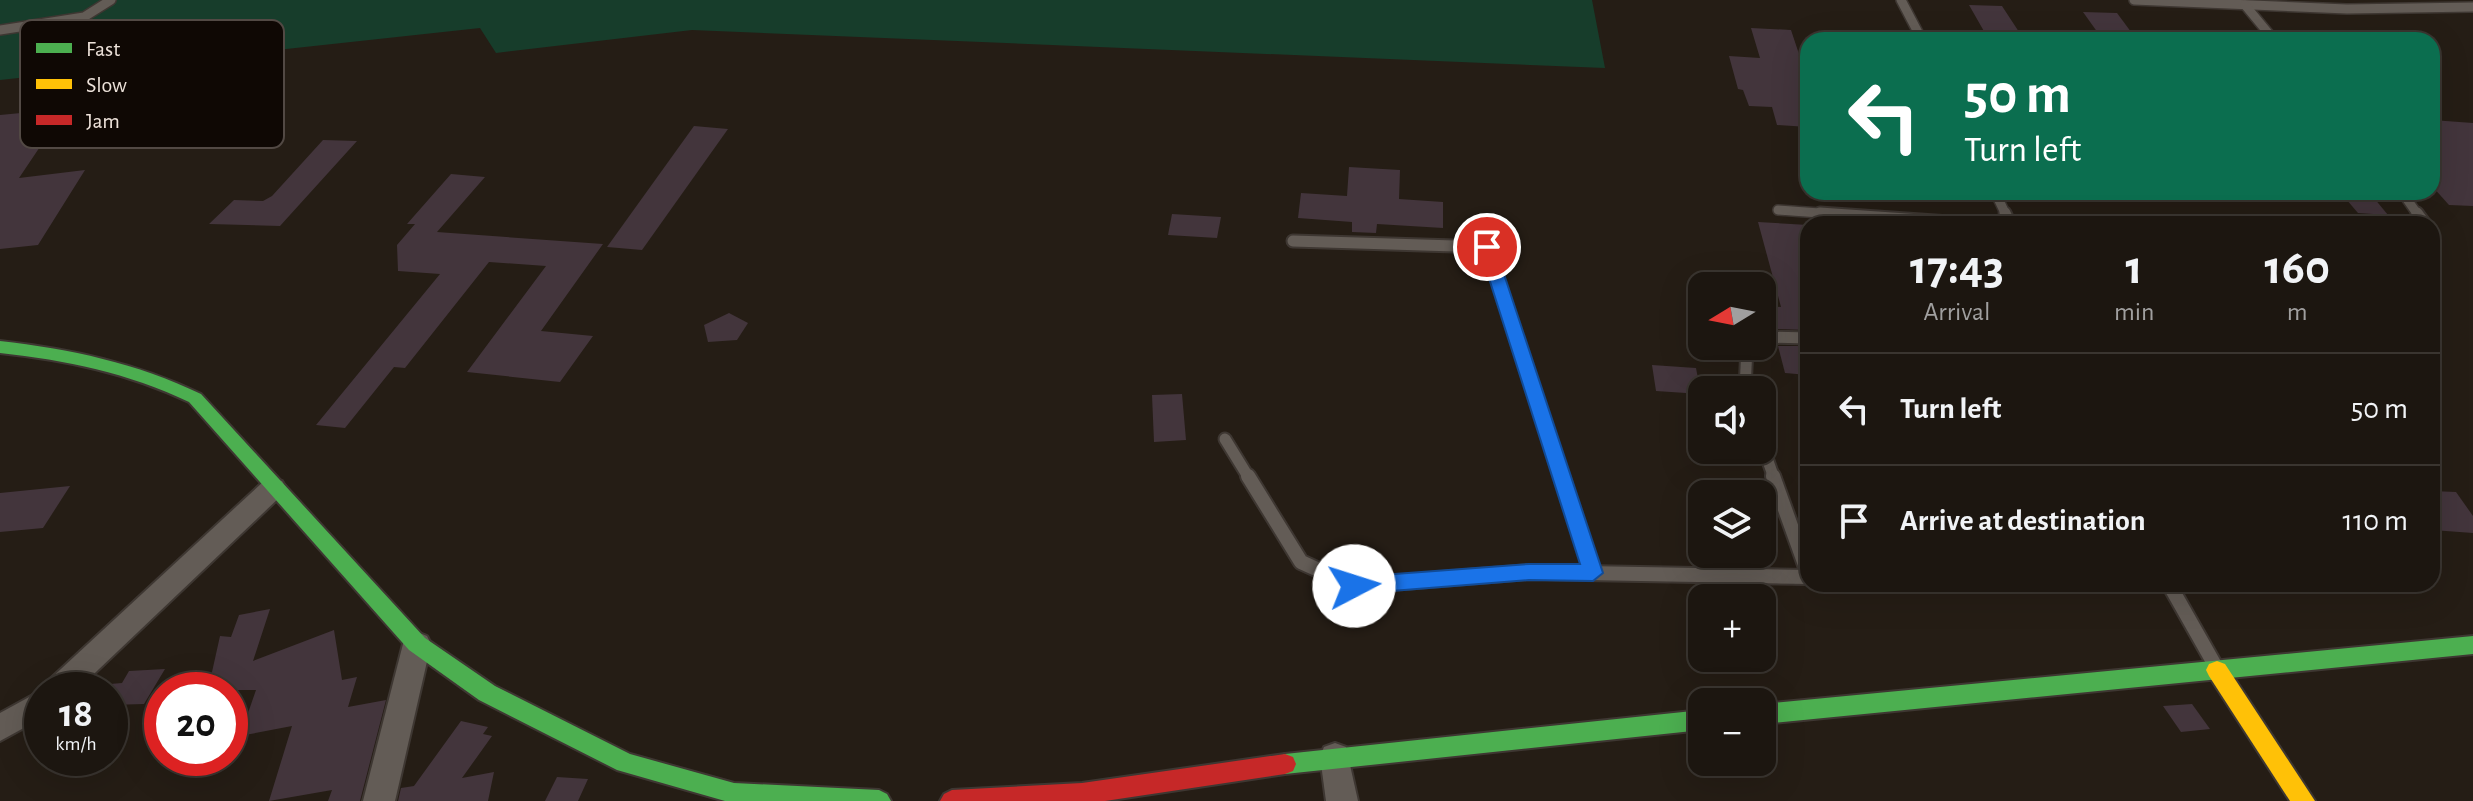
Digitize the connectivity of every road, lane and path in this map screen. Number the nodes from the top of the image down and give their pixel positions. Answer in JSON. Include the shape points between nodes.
{"nodes":[{"id":1,"x":111,"y":0,"type":"edge"},
{"id":2,"x":1901,"y":0,"type":"edge"},
{"id":3,"x":2134,"y":0,"type":"edge"},
{"id":4,"x":2245,"y":5,"type":"junction"},
{"id":5,"x":2473,"y":7,"type":"edge"},
{"id":6,"x":65,"y":20,"type":"edge"},
{"id":7,"x":20,"y":27,"type":"edge"},
{"id":8,"x":0,"y":30,"type":"edge"},
{"id":9,"x":1918,"y":32,"type":"edge"},
{"id":10,"x":2267,"y":32,"type":"edge"},
{"id":11,"x":1778,"y":210,"type":"dead end"},
{"id":12,"x":1864,"y":216,"type":"edge"},
{"id":13,"x":1293,"y":241,"type":"dead end"},
{"id":14,"x":1776,"y":337,"type":"edge"},
{"id":15,"x":1800,"y":338,"type":"edge"},
{"id":16,"x":0,"y":347,"type":"edge"},
{"id":17,"x":1225,"y":439,"type":"dead end"},
{"id":18,"x":1769,"y":464,"type":"edge"},
{"id":19,"x":273,"y":488,"type":"junction"},
{"id":20,"x":1800,"y":552,"type":"edge"},
{"id":21,"x":1593,"y":573,"type":"junction"},
{"id":22,"x":1800,"y":575,"type":"edge"},
{"id":23,"x":2173,"y":592,"type":"edge"},
{"id":24,"x":417,"y":644,"type":"junction"},
{"id":25,"x":2473,"y":645,"type":"edge"},
{"id":26,"x":2217,"y":670,"type":"junction"},
{"id":27,"x":77,"y":672,"type":"edge"},
{"id":28,"x":1776,"y":713,"type":"edge"},
{"id":29,"x":24,"y":714,"type":"edge"},
{"id":30,"x":1688,"y":721,"type":"edge"},
{"id":31,"x":0,"y":728,"type":"edge"},
{"id":32,"x":1335,"y":756,"type":"junction"},
{"id":33,"x":379,"y":801,"type":"edge"},
{"id":34,"x":879,"y":801,"type":"edge"},
{"id":35,"x":952,"y":801,"type":"edge"},
{"id":36,"x":1342,"y":801,"type":"edge"},
{"id":37,"x":2303,"y":801,"type":"edge"}],
"edges":[{"from":1,"to":6,"type":"lane","via":[[84,17]]},
{"from":2,"to":9,"type":"lane"},
{"from":3,"to":4,"type":"lane"},
{"from":4,"to":5,"type":"lane"},
{"from":4,"to":10,"type":"lane"},
{"from":7,"to":8,"type":"lane"},
{"from":11,"to":12,"type":"lane"},
{"from":13,"to":21,"type":"lane","via":[[1487,247]]},
{"from":14,"to":15,"type":"lane"},
{"from":16,"to":19,"type":"street","via":[[129,368],[165,381],[195,398]]},
{"from":17,"to":21,"type":"lane","via":[[1301,562],[1354,586],[1529,572]]},
{"from":18,"to":20,"type":"lane"},
{"from":19,"to":24,"type":"street"},
{"from":19,"to":27,"type":"street"},
{"from":21,"to":22,"type":"lane"},
{"from":23,"to":26,"type":"lane"},
{"from":24,"to":33,"type":"street"},
{"from":24,"to":34,"type":"street","via":[[487,693],[625,763],[734,793]]},
{"from":25,"to":26,"type":"street"},
{"from":26,"to":28,"type":"street"},
{"from":26,"to":37,"type":"street"},
{"from":29,"to":31,"type":"street"},
{"from":30,"to":32,"type":"street"},
{"from":32,"to":35,"type":"street","via":[[1082,794]]},
{"from":32,"to":36,"type":"street"}]}
